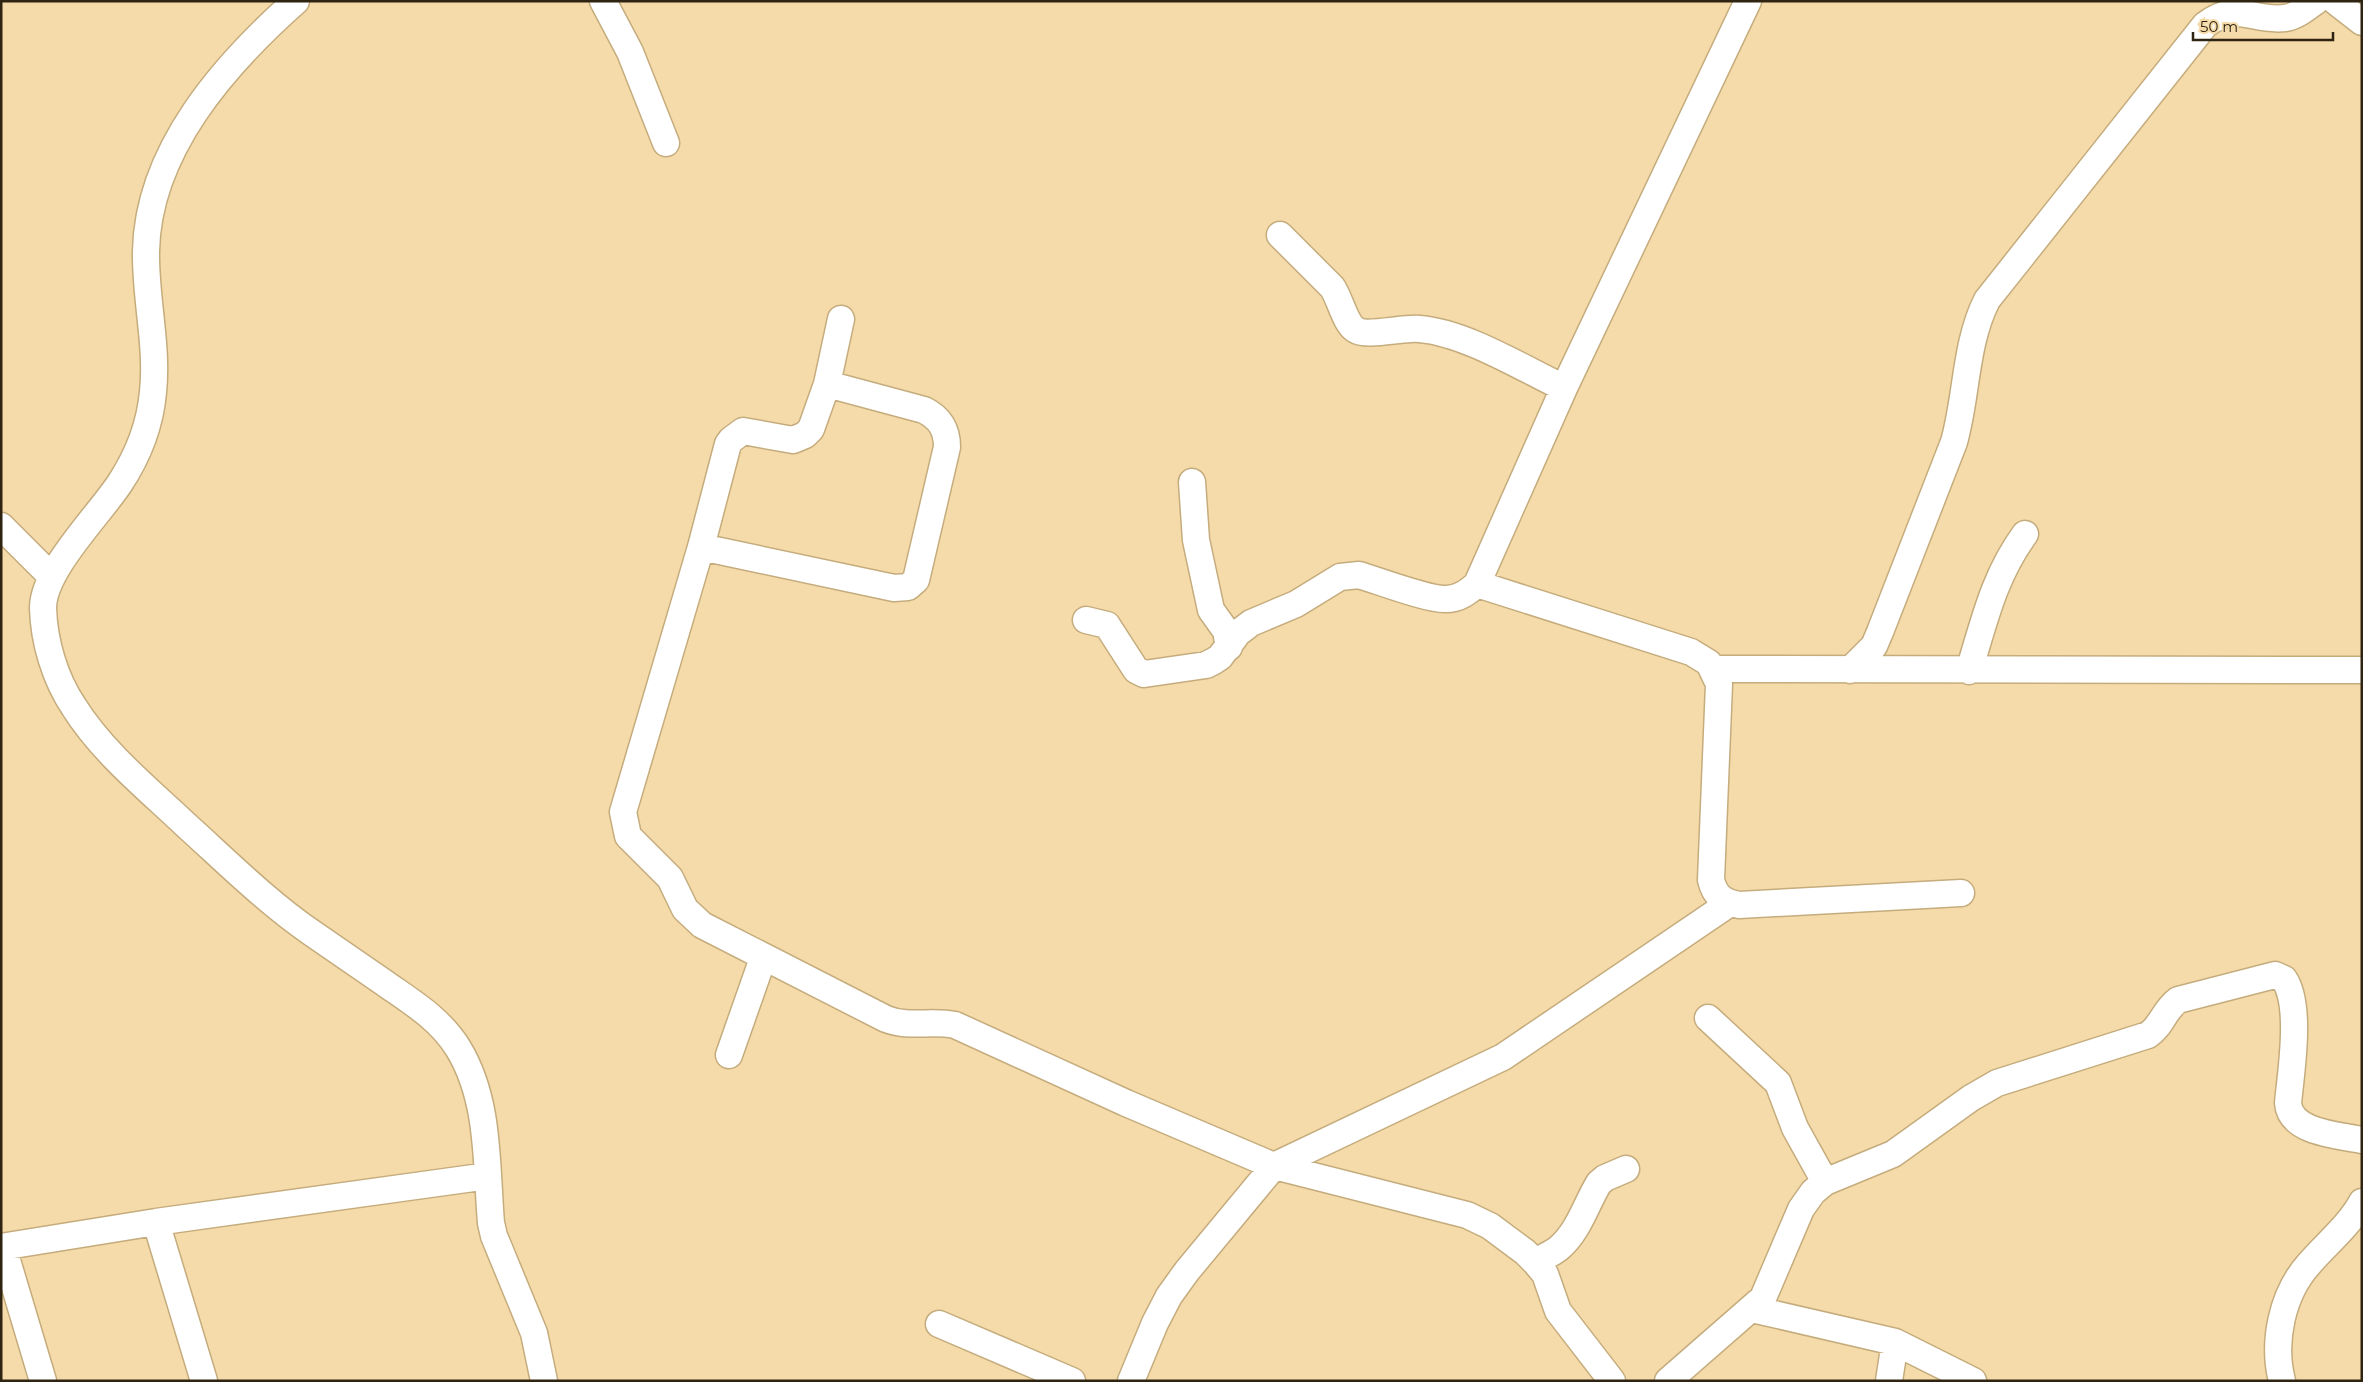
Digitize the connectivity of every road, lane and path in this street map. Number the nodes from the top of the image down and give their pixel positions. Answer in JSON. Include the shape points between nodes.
{"nodes":[{"id":1,"x":296,"y":1,"type":"edge"},
{"id":2,"x":603,"y":1,"type":"edge"},
{"id":3,"x":1748,"y":1,"type":"edge"},
{"id":4,"x":2316,"y":1,"type":"edge"},
{"id":5,"x":2335,"y":1,"type":"edge"},
{"id":6,"x":2362,"y":22,"type":"edge"},
{"id":7,"x":666,"y":143,"type":"dead end"},
{"id":8,"x":1280,"y":235,"type":"dead end"},
{"id":9,"x":842,"y":319,"type":"dead end"},
{"id":10,"x":827,"y":384,"type":"junction"},
{"id":11,"x":1564,"y":388,"type":"junction"},
{"id":12,"x":1192,"y":482,"type":"dead end"},
{"id":13,"x":1,"y":526,"type":"edge"},
{"id":14,"x":2025,"y":534,"type":"dead end"},
{"id":15,"x":702,"y":546,"type":"junction"},
{"id":16,"x":51,"y":576,"type":"junction"},
{"id":17,"x":1477,"y":584,"type":"junction"},
{"id":18,"x":1086,"y":620,"type":"dead end"},
{"id":19,"x":1229,"y":646,"type":"junction"},
{"id":20,"x":1714,"y":669,"type":"junction"},
{"id":21,"x":1850,"y":670,"type":"junction"},
{"id":22,"x":1969,"y":670,"type":"junction"},
{"id":23,"x":2362,"y":670,"type":"edge"},
{"id":24,"x":1961,"y":893,"type":"dead end"},
{"id":25,"x":1730,"y":903,"type":"junction"},
{"id":26,"x":763,"y":958,"type":"junction"},
{"id":27,"x":1708,"y":1018,"type":"dead end"},
{"id":28,"x":729,"y":1055,"type":"dead end"},
{"id":29,"x":2362,"y":1140,"type":"edge"},
{"id":30,"x":1274,"y":1166,"type":"junction"},
{"id":31,"x":1626,"y":1169,"type":"dead end"},
{"id":32,"x":488,"y":1176,"type":"junction"},
{"id":33,"x":1825,"y":1182,"type":"junction"},
{"id":34,"x":2362,"y":1202,"type":"edge"},
{"id":35,"x":156,"y":1222,"type":"junction"},
{"id":36,"x":2,"y":1247,"type":"edge"},
{"id":37,"x":1535,"y":1262,"type":"junction"},
{"id":38,"x":1752,"y":1309,"type":"junction"},
{"id":39,"x":939,"y":1324,"type":"dead end"},
{"id":40,"x":1895,"y":1342,"type":"junction"},
{"id":41,"x":43,"y":1381,"type":"edge"},
{"id":42,"x":204,"y":1381,"type":"edge"},
{"id":43,"x":544,"y":1381,"type":"edge"},
{"id":44,"x":1072,"y":1381,"type":"edge"},
{"id":45,"x":1131,"y":1381,"type":"edge"},
{"id":46,"x":1612,"y":1381,"type":"edge"},
{"id":47,"x":1668,"y":1381,"type":"edge"},
{"id":48,"x":1889,"y":1381,"type":"edge"},
{"id":49,"x":1973,"y":1381,"type":"edge"},
{"id":50,"x":2282,"y":1381,"type":"edge"}],
"edges":[{"from":1,"to":16,"type":"street","via":[[260,34],[208,91],[162,175],[151,209],[146,250],[155,370],[149,424],[137,455],[119,485]]},
{"from":2,"to":7,"type":"street","via":[[630,52]]},
{"from":3,"to":11,"type":"street"},
{"from":4,"to":21,"type":"street","via":[[2287,18],[2230,12],[2205,25],[1991,294],[1975,332],[1962,414],[1954,442],[1874,646]]},
{"from":5,"to":6,"type":"street"},
{"from":8,"to":11,"type":"street","via":[[1332,287],[1356,330],[1408,328],[1442,333]]},
{"from":9,"to":10,"type":"street"},
{"from":10,"to":15,"type":"street","via":[[815,422],[805,436],[784,440],[743,431],[730,440]]},
{"from":10,"to":15,"type":"street","via":[[924,410],[933,414],[945,429],[947,447],[916,580],[908,587],[894,588]]},
{"from":11,"to":17,"type":"street"},
{"from":12,"to":19,"type":"street","via":[[1196,540],[1211,610],[1226,631]]},
{"from":13,"to":16,"type":"street"},
{"from":14,"to":22,"type":"street","via":[[1999,577]]},
{"from":15,"to":26,"type":"street","via":[[624,820],[628,836],[670,878],[692,918]]},
{"from":16,"to":32,"type":"street","via":[[43,601],[44,629],[55,668],[73,706],[133,776],[271,903],[433,1017],[447,1032],[468,1066],[479,1100]]},
{"from":17,"to":19,"type":"street","via":[[1458,597],[1439,599],[1359,575],[1346,575],[1291,607],[1251,623]]},
{"from":17,"to":20,"type":"street","via":[[1697,654]]},
{"from":18,"to":19,"type":"street","via":[[1100,622],[1110,628],[1136,670],[1144,674],[1206,665],[1220,657]]},
{"from":20,"to":21,"type":"street"},
{"from":20,"to":25,"type":"street","via":[[1719,692],[1711,880],[1717,894]]},
{"from":21,"to":22,"type":"street"},
{"from":22,"to":23,"type":"street"},
{"from":24,"to":25,"type":"street"},
{"from":25,"to":30,"type":"street","via":[[1503,1057]]},
{"from":26,"to":28,"type":"street"},
{"from":26,"to":30,"type":"street","via":[[896,1023],[955,1025],[1126,1104]]},
{"from":27,"to":33,"type":"street","via":[[1778,1083],[1795,1128]]},
{"from":29,"to":33,"type":"street","via":[[2305,1127],[2290,1113],[2294,1027],[2289,989],[2284,979],[2275,975],[2178,1000],[2148,1035],[1997,1082],[1893,1154]]},
{"from":30,"to":37,"type":"street","via":[[1467,1215],[1490,1226]]},
{"from":30,"to":45,"type":"street","via":[[1169,1296],[1154,1322]]},
{"from":31,"to":37,"type":"street","via":[[1599,1183],[1567,1240],[1554,1252]]},
{"from":32,"to":35,"type":"street"},
{"from":32,"to":43,"type":"street","via":[[494,1236],[534,1333]]},
{"from":33,"to":38,"type":"street","via":[[1801,1209],[1768,1290]]},
{"from":34,"to":50,"type":"street","via":[[2307,1266],[2290,1294],[2279,1338]]},
{"from":35,"to":36,"type":"street"},
{"from":35,"to":42,"type":"street"},
{"from":36,"to":41,"type":"street"},
{"from":37,"to":46,"type":"street","via":[[1545,1274],[1558,1311]]},
{"from":38,"to":40,"type":"street"},
{"from":38,"to":47,"type":"street"},
{"from":39,"to":44,"type":"street"},
{"from":40,"to":48,"type":"street"},
{"from":40,"to":49,"type":"street"}]}
